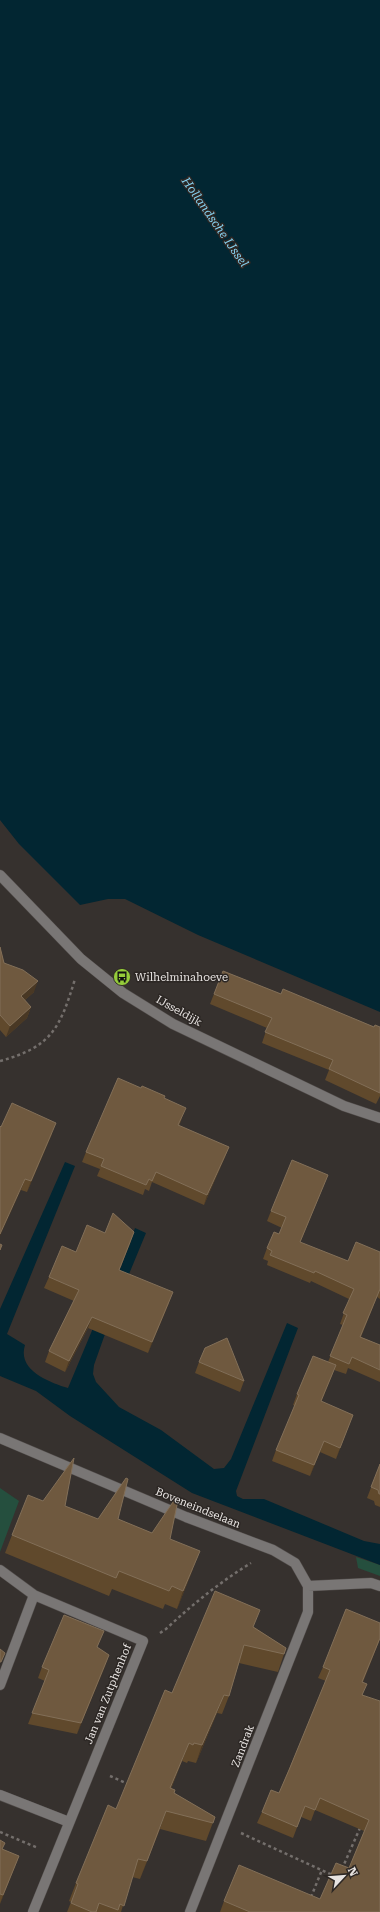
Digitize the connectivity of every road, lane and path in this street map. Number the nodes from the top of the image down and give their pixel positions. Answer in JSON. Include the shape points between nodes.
{"nodes":[{"id":1,"x":0,"y":875,"type":"edge"},
{"id":2,"x":81,"y":959,"type":"junction"},
{"id":3,"x":0,"y":1061,"type":"edge"},
{"id":4,"x":380,"y":1118,"type":"edge"},
{"id":5,"x":0,"y":1438,"type":"edge"},
{"id":6,"x":272,"y":1550,"type":"junction"},
{"id":7,"x":0,"y":1570,"type":"edge"},
{"id":8,"x":308,"y":1586,"type":"junction"},
{"id":9,"x":380,"y":1586,"type":"edge"},
{"id":10,"x":34,"y":1595,"type":"junction"},
{"id":11,"x":143,"y":1641,"type":"junction"},
{"id":12,"x":0,"y":1684,"type":"edge"},
{"id":13,"x":0,"y":1795,"type":"edge"},
{"id":14,"x":69,"y":1822,"type":"junction"},
{"id":15,"x":363,"y":1822,"type":"edge"},
{"id":16,"x":225,"y":1826,"type":"junction"},
{"id":17,"x":0,"y":1832,"type":"edge"},
{"id":18,"x":54,"y":1855,"type":"junction"},
{"id":19,"x":322,"y":1870,"type":"junction"},
{"id":20,"x":341,"y":1872,"type":"edge"},
{"id":21,"x":336,"y":1873,"type":"edge"},
{"id":22,"x":308,"y":1904,"type":"edge"},
{"id":23,"x":33,"y":1912,"type":"edge"},
{"id":24,"x":190,"y":1912,"type":"edge"}],
"edges":[{"from":1,"to":2,"type":"street","name":"IJsseldijk"},
{"from":2,"to":3,"type":"path","via":[[65,1011],[51,1036],[30,1052]]},
{"from":2,"to":4,"type":"street","name":"IJsseldijk","via":[[123,993],[173,1024],[344,1106]]},
{"from":5,"to":6,"type":"street","name":"Boveneindselaan","via":[[186,1517]]},
{"from":6,"to":8,"type":"street","name":"Boveneindselaan","via":[[295,1563]]},
{"from":6,"to":11,"type":"path","via":[[229,1576],[199,1598],[166,1629]]},
{"from":7,"to":10,"type":"street","name":"Jan van Zutphenhof"},
{"from":8,"to":9,"type":"street","via":[[372,1583]]},
{"from":8,"to":16,"type":"street","name":"Zandrak","via":[[308,1612]]},
{"from":10,"to":11,"type":"street","name":"Jan van Zutphenhof"},
{"from":10,"to":12,"type":"street"},
{"from":11,"to":14,"type":"street","name":"Jan van Zutphenhof"},
{"from":13,"to":14,"type":"street"},
{"from":14,"to":18,"type":"street","name":"Jan van Zutphenhof"},
{"from":15,"to":20,"type":"path"},
{"from":16,"to":19,"type":"path"},
{"from":16,"to":24,"type":"street","name":"Zandrak"},
{"from":17,"to":18,"type":"path"},
{"from":18,"to":23,"type":"street","name":"Jan van Zutphenhof"},
{"from":19,"to":21,"type":"path","via":[[330,1874]]},
{"from":19,"to":22,"type":"path"}]}
